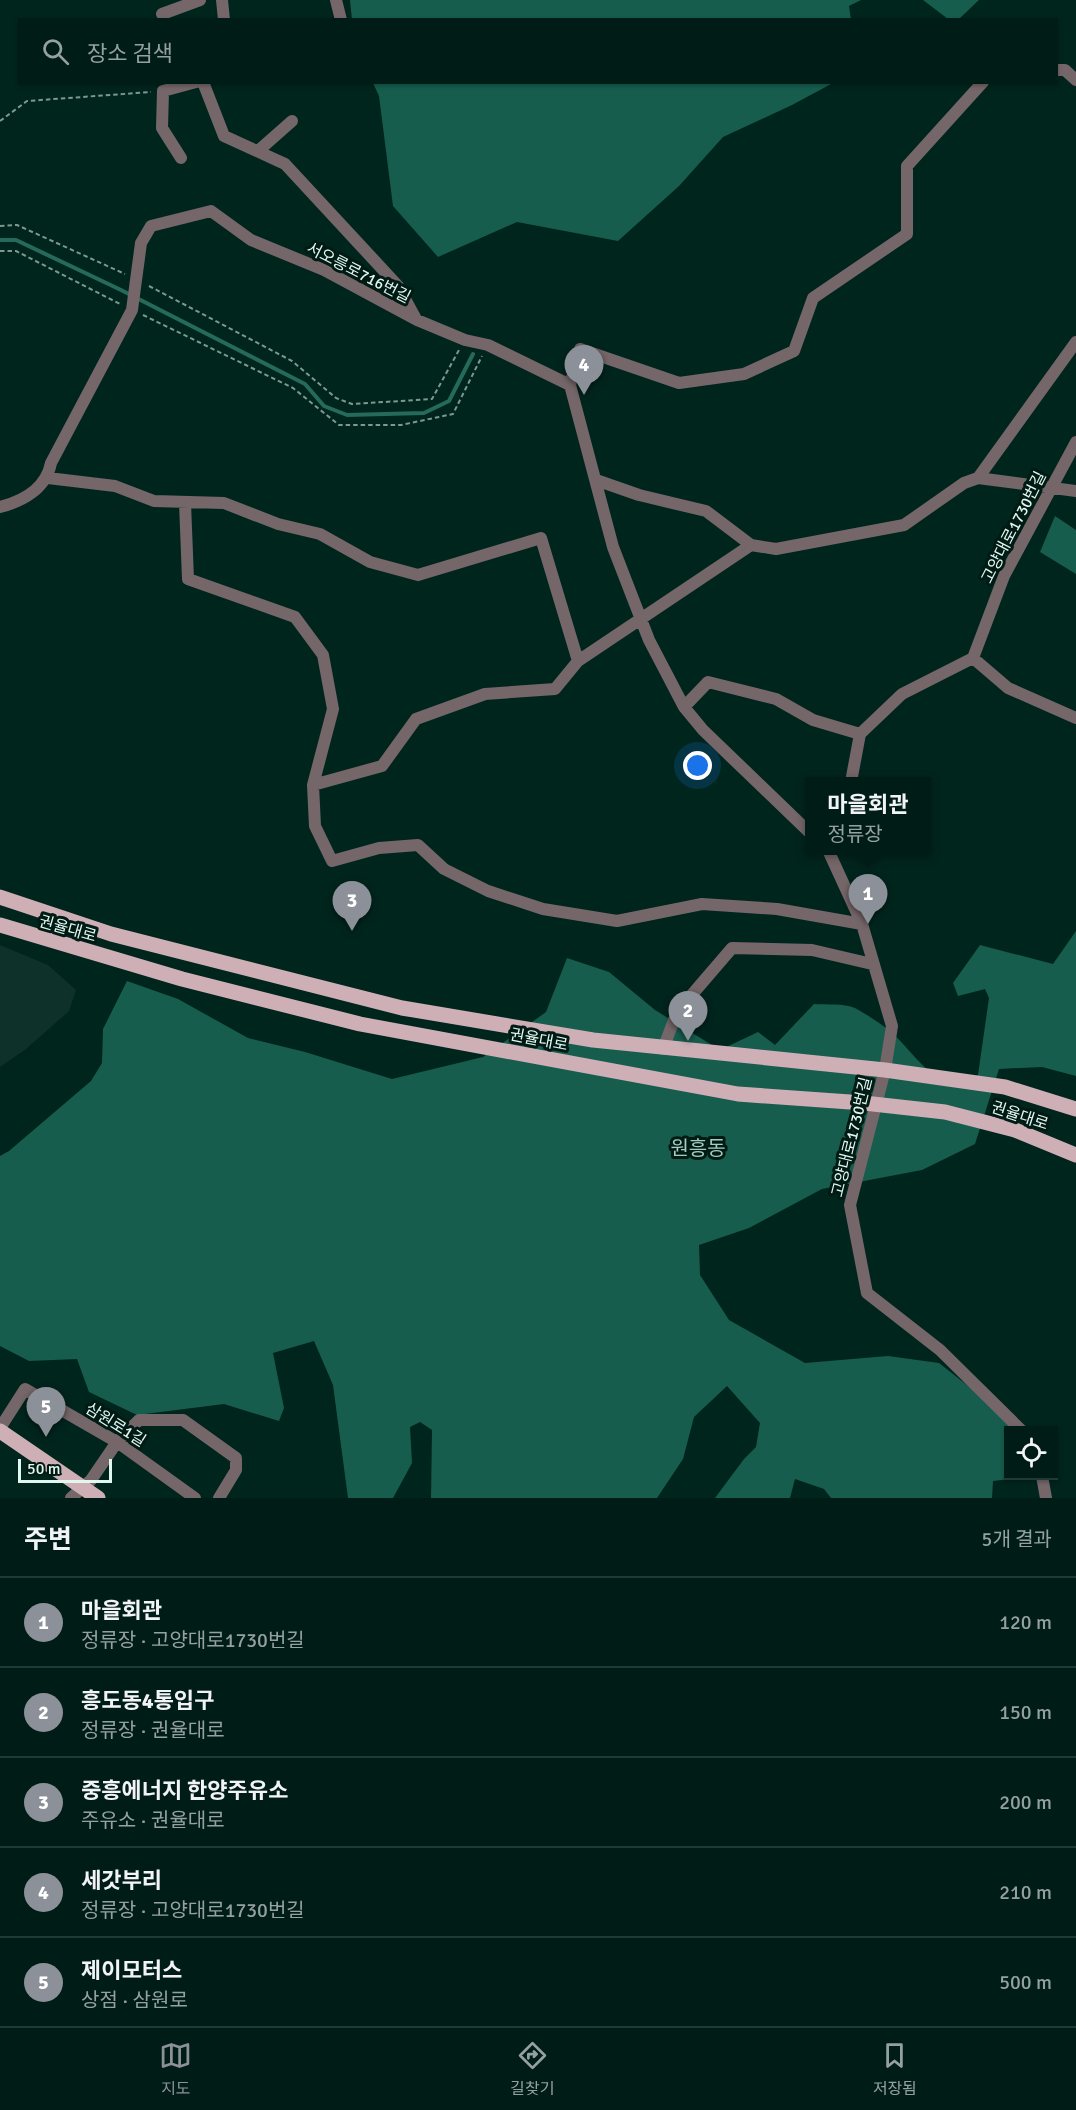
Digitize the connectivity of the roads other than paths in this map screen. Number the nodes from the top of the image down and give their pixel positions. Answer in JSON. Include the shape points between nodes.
{"nodes":[{"id":1,"x":162,"y":0,"type":"edge"},
{"id":2,"x":200,"y":0,"type":"edge"},
{"id":3,"x":222,"y":0,"type":"edge"},
{"id":4,"x":336,"y":0,"type":"edge"},
{"id":5,"x":164,"y":17,"type":"edge"},
{"id":6,"x":224,"y":18,"type":"edge"},
{"id":7,"x":340,"y":18,"type":"edge"},
{"id":8,"x":1058,"y":70,"type":"edge"},
{"id":9,"x":1076,"y":80,"type":"edge"},
{"id":10,"x":189,"y":84,"type":"edge"},
{"id":11,"x":204,"y":84,"type":"edge"},
{"id":12,"x":981,"y":84,"type":"edge"},
{"id":13,"x":292,"y":121,"type":"dead end"},
{"id":14,"x":258,"y":151,"type":"junction"},
{"id":15,"x":182,"y":158,"type":"dead end"},
{"id":16,"x":417,"y":320,"type":"junction"},
{"id":17,"x":1076,"y":342,"type":"edge"},
{"id":18,"x":570,"y":385,"type":"junction"},
{"id":19,"x":1076,"y":442,"type":"edge"},
{"id":20,"x":48,"y":478,"type":"junction"},
{"id":21,"x":978,"y":478,"type":"junction"},
{"id":22,"x":596,"y":480,"type":"junction"},
{"id":23,"x":1052,"y":490,"type":"junction"},
{"id":24,"x":1076,"y":491,"type":"edge"},
{"id":25,"x":185,"y":502,"type":"junction"},
{"id":26,"x":0,"y":507,"type":"edge"},
{"id":27,"x":752,"y":546,"type":"junction"},
{"id":28,"x":640,"y":619,"type":"junction"},
{"id":29,"x":973,"y":658,"type":"junction"},
{"id":30,"x":578,"y":661,"type":"junction"},
{"id":31,"x":684,"y":707,"type":"junction"},
{"id":32,"x":1076,"y":718,"type":"edge"},
{"id":33,"x":860,"y":734,"type":"junction"},
{"id":34,"x":852,"y":777,"type":"edge"},
{"id":35,"x":313,"y":785,"type":"junction"},
{"id":36,"x":805,"y":828,"type":"edge"},
{"id":37,"x":831,"y":855,"type":"edge"},
{"id":38,"x":0,"y":897,"type":"edge"},
{"id":39,"x":862,"y":924,"type":"junction"},
{"id":40,"x":0,"y":925,"type":"edge"},
{"id":41,"x":872,"y":964,"type":"junction"},
{"id":42,"x":663,"y":1049,"type":"junction"},
{"id":43,"x":885,"y":1070,"type":"junction"},
{"id":44,"x":876,"y":1104,"type":"junction"},
{"id":45,"x":1076,"y":1109,"type":"edge"},
{"id":46,"x":1076,"y":1155,"type":"edge"},
{"id":47,"x":1016,"y":1426,"type":"edge"},
{"id":48,"x":0,"y":1430,"type":"edge"},
{"id":49,"x":117,"y":1442,"type":"junction"},
{"id":50,"x":1043,"y":1480,"type":"edge"},
{"id":51,"x":83,"y":1486,"type":"junction"},
{"id":52,"x":71,"y":1498,"type":"edge"},
{"id":53,"x":98,"y":1498,"type":"edge"},
{"id":54,"x":195,"y":1498,"type":"edge"},
{"id":55,"x":219,"y":1498,"type":"edge"},
{"id":56,"x":1046,"y":1498,"type":"edge"}],
"edges":[{"from":1,"to":5,"type":"street"},
{"from":2,"to":5,"type":"street"},
{"from":3,"to":6,"type":"street"},
{"from":4,"to":7,"type":"street"},
{"from":8,"to":9,"type":"street","via":[[1065,70]]},
{"from":10,"to":15,"type":"street","via":[[163,91],[162,128]]},
{"from":11,"to":14,"type":"street","name":"서오릉로716번길","via":[[224,136]]},
{"from":12,"to":18,"type":"street","via":[[908,166],[907,234],[813,298],[794,351],[744,374],[679,383],[580,349]]},
{"from":13,"to":14,"type":"street"},
{"from":14,"to":16,"type":"street","name":"서오릉로716번길","via":[[285,164],[398,286]]},
{"from":16,"to":18,"type":"street","via":[[488,345]]},
{"from":16,"to":20,"type":"street","name":"서오릉로716번길","via":[[324,270],[251,240],[211,211],[151,226],[141,243],[134,296],[51,463]]},
{"from":17,"to":21,"type":"street"},
{"from":18,"to":22,"type":"street"},
{"from":19,"to":23,"type":"street","name":"고양대로1730번길"},
{"from":20,"to":25,"type":"street","via":[[116,486],[154,501]]},
{"from":20,"to":26,"type":"street","via":[[21,502]]},
{"from":21,"to":23,"type":"street"},
{"from":21,"to":27,"type":"street","via":[[964,483],[904,525],[776,549]]},
{"from":22,"to":27,"type":"street","via":[[706,511]]},
{"from":22,"to":28,"type":"street","via":[[613,547]]},
{"from":23,"to":24,"type":"street"},
{"from":23,"to":29,"type":"street","name":"고양대로1730번길","via":[[1004,576]]},
{"from":25,"to":30,"type":"street","via":[[224,503],[278,524],[320,534],[370,562],[418,575],[541,538]]},
{"from":25,"to":35,"type":"street","via":[[188,579],[295,617],[323,656],[333,709]]},
{"from":27,"to":28,"type":"street"},
{"from":28,"to":30,"type":"street"},
{"from":28,"to":31,"type":"street"},
{"from":29,"to":32,"type":"street","via":[[1008,688]]},
{"from":29,"to":33,"type":"street","via":[[902,694]]},
{"from":30,"to":35,"type":"street","via":[[555,689],[485,694],[416,719],[382,766]]},
{"from":31,"to":33,"type":"street","via":[[708,682],[776,699],[813,720]]},
{"from":31,"to":36,"type":"street"},
{"from":33,"to":34,"type":"street"},
{"from":35,"to":39,"type":"street","via":[[315,826],[332,861],[379,848],[417,845],[444,869],[488,891],[543,909],[617,921],[702,904],[777,909]]},
{"from":37,"to":39,"type":"street","name":"고양대로1730번길"},
{"from":38,"to":42,"type":"main road","name":"권율대로","via":[[111,934],[402,1008]]},
{"from":39,"to":41,"type":"street","name":"고양대로1730번길"},
{"from":40,"to":44,"type":"main road","name":"권율대로","via":[[172,976],[360,1024],[738,1094]]},
{"from":41,"to":42,"type":"street","via":[[812,950],[732,948],[676,1012]]},
{"from":41,"to":43,"type":"street","name":"고양대로1730번길","via":[[892,1026]]},
{"from":42,"to":43,"type":"main road","name":"권율대로"},
{"from":43,"to":44,"type":"street","name":"고양대로1730번길"},
{"from":43,"to":45,"type":"main road","name":"권율대로","via":[[1005,1088]]},
{"from":44,"to":46,"type":"main road","name":"권율대로","via":[[945,1112],[995,1124]]},
{"from":44,"to":47,"type":"street","name":"고양대로1730번길","via":[[850,1204],[867,1293],[940,1350]]},
{"from":48,"to":49,"type":"street","name":"삼원로1길","via":[[25,1389]]},
{"from":48,"to":51,"type":"main road"},
{"from":49,"to":51,"type":"street"},
{"from":49,"to":54,"type":"street","name":"삼원로1길"},
{"from":49,"to":55,"type":"street","via":[[139,1420],[183,1420],[236,1458],[237,1470]]},
{"from":50,"to":56,"type":"street"},
{"from":51,"to":52,"type":"street"},
{"from":51,"to":53,"type":"main road"}]}
